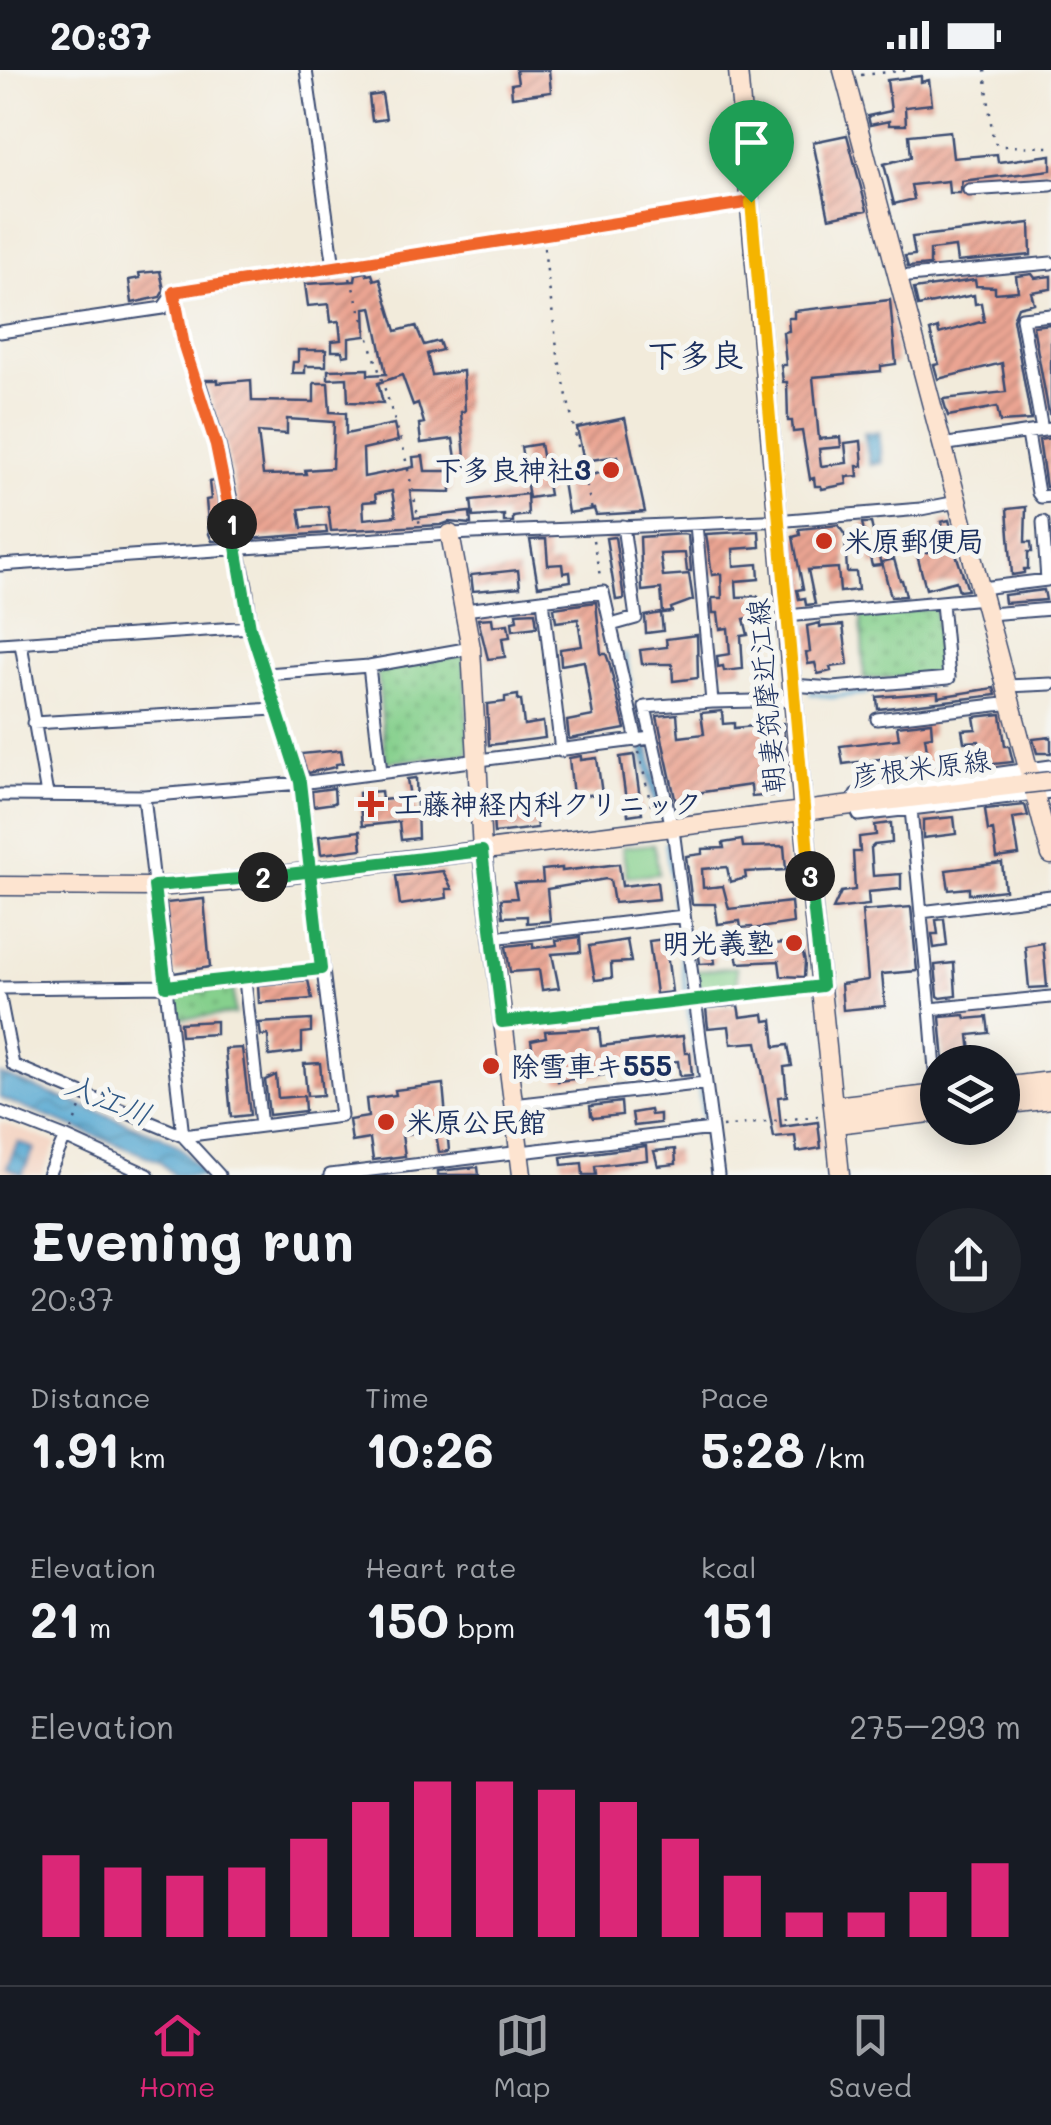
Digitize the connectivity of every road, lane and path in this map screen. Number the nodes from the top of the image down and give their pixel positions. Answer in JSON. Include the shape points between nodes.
{"nodes":[{"id":1,"x":306,"y":70,"type":"edge"},
{"id":2,"x":738,"y":70,"type":"edge"},
{"id":3,"x":909,"y":70,"type":"edge"},
{"id":4,"x":985,"y":70,"type":"edge"},
{"id":5,"x":844,"y":73,"type":"edge"},
{"id":6,"x":1051,"y":147,"type":"edge"},
{"id":7,"x":1051,"y":185,"type":"edge"},
{"id":8,"x":970,"y":190,"type":"dead end"},
{"id":9,"x":751,"y":202,"type":"junction"},
{"id":10,"x":542,"y":236,"type":"junction"},
{"id":11,"x":1051,"y":263,"type":"edge"},
{"id":12,"x":340,"y":267,"type":"junction"},
{"id":13,"x":898,"y":277,"type":"junction"},
{"id":14,"x":174,"y":292,"type":"junction"},
{"id":15,"x":1051,"y":315,"type":"edge"},
{"id":16,"x":0,"y":332,"type":"edge"},
{"id":17,"x":1047,"y":430,"type":"edge"},
{"id":18,"x":1028,"y":434,"type":"junction"},
{"id":19,"x":941,"y":444,"type":"junction"},
{"id":20,"x":1051,"y":496,"type":"edge"},
{"id":21,"x":957,"y":502,"type":"junction"},
{"id":22,"x":778,"y":520,"type":"junction"},
{"id":23,"x":1043,"y":522,"type":"dead end"},
{"id":24,"x":696,"y":524,"type":"junction"},
{"id":25,"x":624,"y":526,"type":"junction"},
{"id":26,"x":593,"y":528,"type":"junction"},
{"id":27,"x":450,"y":534,"type":"junction"},
{"id":28,"x":423,"y":538,"type":"junction"},
{"id":29,"x":238,"y":550,"type":"junction"},
{"id":30,"x":0,"y":565,"type":"edge"},
{"id":31,"x":603,"y":592,"type":"junction"},
{"id":32,"x":543,"y":600,"type":"junction"},
{"id":33,"x":984,"y":600,"type":"junction"},
{"id":34,"x":942,"y":603,"type":"junction"},
{"id":35,"x":1051,"y":609,"type":"edge"},
{"id":36,"x":465,"y":610,"type":"junction"},
{"id":37,"x":786,"y":616,"type":"junction"},
{"id":38,"x":615,"y":624,"type":"junction"},
{"id":39,"x":250,"y":627,"type":"junction"},
{"id":40,"x":0,"y":644,"type":"edge"},
{"id":41,"x":20,"y":644,"type":"junction"},
{"id":42,"x":471,"y":648,"type":"junction"},
{"id":43,"x":369,"y":666,"type":"junction"},
{"id":44,"x":268,"y":674,"type":"junction"},
{"id":45,"x":1051,"y":684,"type":"edge"},
{"id":46,"x":793,"y":693,"type":"junction"},
{"id":47,"x":1010,"y":695,"type":"junction"},
{"id":48,"x":712,"y":702,"type":"junction"},
{"id":49,"x":274,"y":709,"type":"junction"},
{"id":50,"x":878,"y":719,"type":"dead end"},
{"id":51,"x":33,"y":723,"type":"junction"},
{"id":52,"x":644,"y":739,"type":"junction"},
{"id":53,"x":561,"y":751,"type":"junction"},
{"id":54,"x":477,"y":761,"type":"junction"},
{"id":55,"x":1051,"y":766,"type":"edge"},
{"id":56,"x":382,"y":772,"type":"junction"},
{"id":57,"x":300,"y":782,"type":"junction"},
{"id":58,"x":1038,"y":784,"type":"edge"},
{"id":59,"x":0,"y":795,"type":"edge"},
{"id":60,"x":47,"y":795,"type":"junction"},
{"id":61,"x":144,"y":796,"type":"junction"},
{"id":62,"x":853,"y":804,"type":"junction"},
{"id":63,"x":912,"y":809,"type":"junction"},
{"id":64,"x":803,"y":811,"type":"junction"},
{"id":65,"x":652,"y":814,"type":"dead end"},
{"id":66,"x":672,"y":828,"type":"junction"},
{"id":67,"x":482,"y":851,"type":"junction"},
{"id":68,"x":1051,"y":855,"type":"edge"},
{"id":69,"x":312,"y":872,"type":"junction"},
{"id":70,"x":0,"y":886,"type":"edge"},
{"id":71,"x":154,"y":886,"type":"junction"},
{"id":72,"x":1051,"y":896,"type":"edge"},
{"id":73,"x":921,"y":912,"type":"junction"},
{"id":74,"x":678,"y":916,"type":"junction"},
{"id":75,"x":492,"y":938,"type":"junction"},
{"id":76,"x":321,"y":969,"type":"junction"},
{"id":77,"x":244,"y":980,"type":"junction"},
{"id":78,"x":166,"y":986,"type":"junction"},
{"id":79,"x":822,"y":986,"type":"junction"},
{"id":80,"x":0,"y":988,"type":"edge"},
{"id":81,"x":1051,"y":997,"type":"edge"},
{"id":82,"x":0,"y":998,"type":"edge"},
{"id":83,"x":690,"y":1001,"type":"junction"},
{"id":84,"x":930,"y":1009,"type":"junction"},
{"id":85,"x":502,"y":1022,"type":"junction"},
{"id":86,"x":933,"y":1045,"type":"edge"},
{"id":87,"x":1051,"y":1081,"type":"edge"},
{"id":88,"x":700,"y":1083,"type":"junction"},
{"id":89,"x":1020,"y":1084,"type":"edge"},
{"id":90,"x":920,"y":1098,"type":"edge"},
{"id":91,"x":1051,"y":1099,"type":"edge"},
{"id":92,"x":1020,"y":1103,"type":"edge"},
{"id":93,"x":81,"y":1104,"type":"dead end"},
{"id":94,"x":513,"y":1105,"type":"junction"},
{"id":95,"x":0,"y":1112,"type":"edge"},
{"id":96,"x":920,"y":1113,"type":"edge"},
{"id":97,"x":835,"y":1115,"type":"junction"},
{"id":98,"x":260,"y":1126,"type":"junction"},
{"id":99,"x":706,"y":1129,"type":"junction"},
{"id":100,"x":68,"y":1134,"type":"junction"},
{"id":101,"x":182,"y":1136,"type":"junction"},
{"id":102,"x":519,"y":1151,"type":"junction"},
{"id":103,"x":210,"y":1173,"type":"edge"},
{"id":104,"x":48,"y":1175,"type":"edge"},
{"id":105,"x":148,"y":1175,"type":"edge"},
{"id":106,"x":330,"y":1175,"type":"edge"},
{"id":107,"x":522,"y":1175,"type":"edge"},
{"id":108,"x":718,"y":1175,"type":"edge"},
{"id":109,"x":840,"y":1175,"type":"edge"}],
"edges":[{"from":1,"to":12,"type":"street"},
{"from":2,"to":9,"type":"main road","name":"朝妻筑摩近江線"},
{"from":3,"to":5,"type":"path"},
{"from":4,"to":6,"type":"path","via":[[998,146]]},
{"from":5,"to":13,"type":"main road"},
{"from":7,"to":8,"type":"street"},
{"from":9,"to":10,"type":"street"},
{"from":9,"to":22,"type":"main road","name":"朝妻筑摩近江線"},
{"from":10,"to":12,"type":"street"},
{"from":10,"to":26,"type":"path"},
{"from":11,"to":13,"type":"street"},
{"from":12,"to":14,"type":"street"},
{"from":12,"to":28,"type":"path","via":[[403,447]]},
{"from":13,"to":19,"type":"main road"},
{"from":14,"to":16,"type":"street","via":[[163,308]]},
{"from":14,"to":29,"type":"street"},
{"from":15,"to":17,"type":"street","via":[[1022,318]]},
{"from":17,"to":18,"type":"street"},
{"from":18,"to":19,"type":"street"},
{"from":18,"to":20,"type":"street","via":[[1038,493]]},
{"from":19,"to":21,"type":"main road"},
{"from":21,"to":22,"type":"street"},
{"from":21,"to":33,"type":"main road"},
{"from":22,"to":24,"type":"street"},
{"from":22,"to":37,"type":"main road","name":"朝妻筑摩近江線"},
{"from":23,"to":33,"type":"street","via":[[1047,580]]},
{"from":24,"to":25,"type":"street"},
{"from":24,"to":48,"type":"street"},
{"from":25,"to":26,"type":"street"},
{"from":25,"to":38,"type":"street","via":[[636,618]]},
{"from":26,"to":27,"type":"street"},
{"from":26,"to":31,"type":"path"},
{"from":27,"to":28,"type":"street"},
{"from":27,"to":36,"type":"main road"},
{"from":28,"to":29,"type":"street"},
{"from":29,"to":30,"type":"street"},
{"from":29,"to":39,"type":"street"},
{"from":31,"to":32,"type":"street"},
{"from":31,"to":38,"type":"street"},
{"from":32,"to":36,"type":"street"},
{"from":32,"to":53,"type":"street"},
{"from":33,"to":34,"type":"street"},
{"from":33,"to":35,"type":"street"},
{"from":33,"to":47,"type":"main road"},
{"from":34,"to":37,"type":"street"},
{"from":34,"to":46,"type":"street","via":[[949,678]]},
{"from":36,"to":42,"type":"main road"},
{"from":37,"to":46,"type":"main road","name":"朝妻筑摩近江線"},
{"from":38,"to":52,"type":"street"},
{"from":39,"to":41,"type":"street"},
{"from":39,"to":44,"type":"street"},
{"from":40,"to":41,"type":"street"},
{"from":41,"to":51,"type":"street"},
{"from":42,"to":43,"type":"street"},
{"from":42,"to":54,"type":"main road"},
{"from":43,"to":44,"type":"street"},
{"from":43,"to":56,"type":"street"},
{"from":44,"to":49,"type":"street"},
{"from":45,"to":47,"type":"street"},
{"from":46,"to":48,"type":"street"},
{"from":46,"to":64,"type":"main road","name":"朝妻筑摩近江線"},
{"from":47,"to":50,"type":"street"},
{"from":47,"to":58,"type":"main road"},
{"from":48,"to":52,"type":"street","via":[[646,707]]},
{"from":49,"to":51,"type":"street"},
{"from":49,"to":57,"type":"street"},
{"from":51,"to":60,"type":"street"},
{"from":52,"to":53,"type":"street"},
{"from":52,"to":65,"type":"path"},
{"from":52,"to":66,"type":"street"},
{"from":53,"to":54,"type":"street"},
{"from":54,"to":56,"type":"street"},
{"from":54,"to":67,"type":"main road"},
{"from":55,"to":58,"type":"street"},
{"from":56,"to":57,"type":"street"},
{"from":57,"to":61,"type":"street"},
{"from":57,"to":69,"type":"street"},
{"from":58,"to":62,"type":"main road","name":"彦根米原線"},
{"from":58,"to":63,"type":"street"},
{"from":58,"to":68,"type":"main road"},
{"from":59,"to":60,"type":"street"},
{"from":60,"to":61,"type":"street"},
{"from":61,"to":71,"type":"street"},
{"from":62,"to":63,"type":"street","via":[[859,815]]},
{"from":62,"to":64,"type":"main road","name":"彦根米原線"},
{"from":63,"to":73,"type":"street"},
{"from":64,"to":66,"type":"main road","name":"朝妻筑摩近江線"},
{"from":64,"to":79,"type":"main road"},
{"from":66,"to":67,"type":"main road","name":"朝妻筑摩近江線"},
{"from":66,"to":74,"type":"street"},
{"from":67,"to":69,"type":"main road","name":"朝妻筑摩近江線"},
{"from":67,"to":75,"type":"main road"},
{"from":69,"to":71,"type":"main road","name":"朝妻筑摩近江線"},
{"from":69,"to":76,"type":"street"},
{"from":70,"to":71,"type":"main road","name":"朝妻筑摩近江線"},
{"from":71,"to":78,"type":"street"},
{"from":72,"to":73,"type":"street"},
{"from":73,"to":84,"type":"street"},
{"from":74,"to":75,"type":"street"},
{"from":74,"to":83,"type":"street"},
{"from":75,"to":85,"type":"main road"},
{"from":76,"to":77,"type":"street"},
{"from":76,"to":98,"type":"street","via":[[341,1116]]},
{"from":77,"to":78,"type":"street"},
{"from":77,"to":98,"type":"street"},
{"from":78,"to":80,"type":"street"},
{"from":78,"to":101,"type":"street"},
{"from":79,"to":83,"type":"street"},
{"from":79,"to":97,"type":"main road"},
{"from":81,"to":84,"type":"street"},
{"from":82,"to":101,"type":"street","via":[[13,1065]]},
{"from":83,"to":85,"type":"street"},
{"from":83,"to":88,"type":"street"},
{"from":84,"to":86,"type":"street"},
{"from":85,"to":94,"type":"main road"},
{"from":87,"to":89,"type":"main road"},
{"from":88,"to":94,"type":"street"},
{"from":88,"to":99,"type":"street"},
{"from":90,"to":97,"type":"main road"},
{"from":91,"to":92,"type":"main road"},
{"from":93,"to":100,"type":"path"},
{"from":94,"to":102,"type":"main road"},
{"from":95,"to":100,"type":"street"},
{"from":96,"to":97,"type":"main road"},
{"from":97,"to":99,"type":"path"},
{"from":97,"to":109,"type":"main road"},
{"from":98,"to":101,"type":"street"},
{"from":99,"to":102,"type":"street"},
{"from":99,"to":108,"type":"street"},
{"from":100,"to":104,"type":"street"},
{"from":100,"to":105,"type":"street"},
{"from":101,"to":103,"type":"street"},
{"from":102,"to":106,"type":"street"},
{"from":102,"to":107,"type":"main road"}]}
